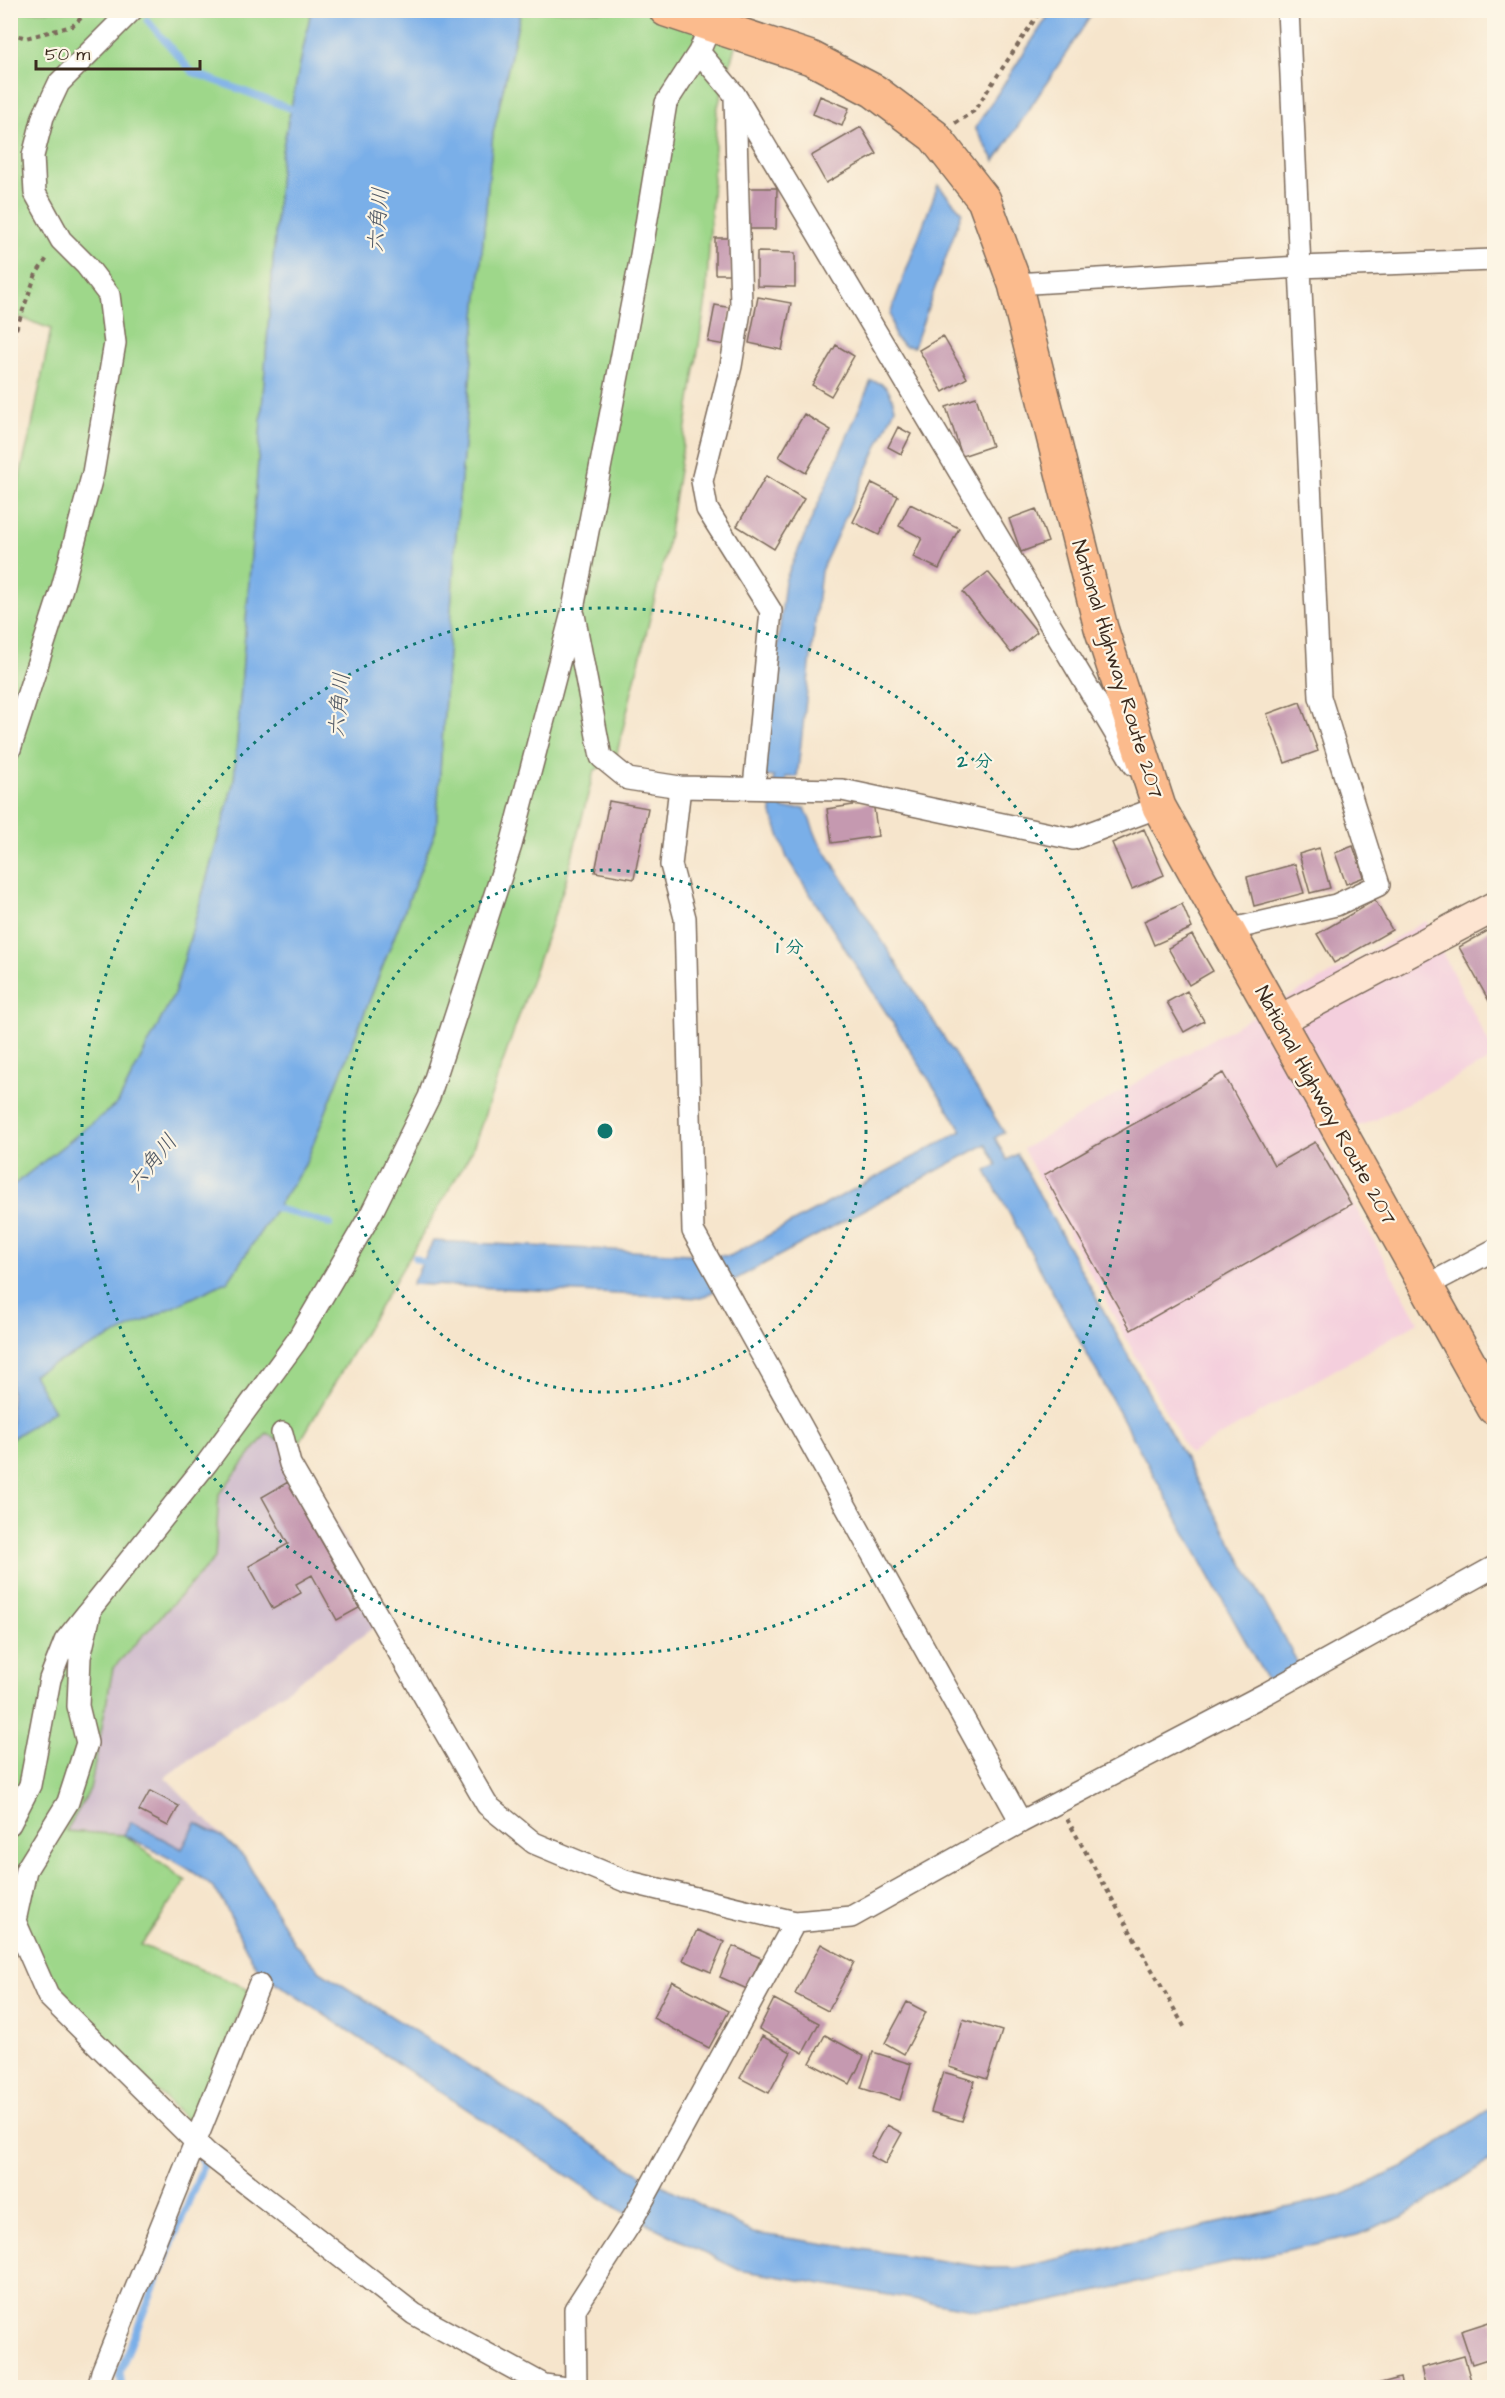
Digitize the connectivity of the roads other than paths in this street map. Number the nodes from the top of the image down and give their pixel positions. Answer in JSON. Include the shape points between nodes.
{"nodes":[{"id":1,"x":132,"y":10,"type":"edge"},
{"id":2,"x":1288,"y":10,"type":"edge"},
{"id":3,"x":695,"y":22,"type":"edge"},
{"id":4,"x":735,"y":95,"type":"junction"},
{"id":5,"x":1494,"y":260,"type":"edge"},
{"id":6,"x":1299,"y":267,"type":"junction"},
{"id":7,"x":1015,"y":284,"type":"junction"},
{"id":8,"x":573,"y":609,"type":"junction"},
{"id":9,"x":10,"y":749,"type":"edge"},
{"id":10,"x":680,"y":787,"type":"junction"},
{"id":11,"x":771,"y":788,"type":"junction"},
{"id":12,"x":1159,"y":807,"type":"junction"},
{"id":13,"x":1494,"y":907,"type":"edge"},
{"id":14,"x":1228,"y":930,"type":"junction"},
{"id":15,"x":1280,"y":1020,"type":"junction"},
{"id":16,"x":1494,"y":1250,"type":"edge"},
{"id":17,"x":1426,"y":1286,"type":"junction"},
{"id":18,"x":1494,"y":1408,"type":"edge"},
{"id":19,"x":282,"y":1433,"type":"dead end"},
{"id":20,"x":1494,"y":1567,"type":"edge"},
{"id":21,"x":92,"y":1605,"type":"junction"},
{"id":22,"x":1021,"y":1822,"type":"junction"},
{"id":23,"x":10,"y":1824,"type":"edge"},
{"id":24,"x":795,"y":1922,"type":"junction"},
{"id":25,"x":260,"y":1985,"type":"dead end"},
{"id":26,"x":201,"y":2148,"type":"junction"},
{"id":27,"x":98,"y":2388,"type":"edge"},
{"id":28,"x":566,"y":2388,"type":"edge"},
{"id":29,"x":576,"y":2388,"type":"edge"}],
"edges":[{"from":1,"to":9,"type":"street","via":[[59,83],[43,117],[33,156],[34,193],[61,240],[109,295],[116,343],[93,473],[62,588]]},
{"from":2,"to":6,"type":"street"},
{"from":3,"to":4,"type":"street"},
{"from":3,"to":7,"type":"highway","name":"National Highway Route 207","via":[[812,58],[874,91],[934,136],[984,200]]},
{"from":3,"to":8,"type":"street","via":[[666,103]]},
{"from":4,"to":11,"type":"street","via":[[741,305],[731,366],[702,481],[707,509],[771,611]]},
{"from":4,"to":12,"type":"street"},
{"from":5,"to":6,"type":"street"},
{"from":6,"to":7,"type":"street"},
{"from":6,"to":14,"type":"street","via":[[1320,697],[1379,885],[1336,905]]},
{"from":7,"to":12,"type":"highway","name":"National Highway Route 207","via":[[1101,628]]},
{"from":8,"to":10,"type":"street","via":[[601,757],[628,779]]},
{"from":8,"to":21,"type":"street","via":[[511,845],[429,1097],[372,1212],[296,1342],[207,1463]]},
{"from":10,"to":11,"type":"street"},
{"from":10,"to":22,"type":"street","via":[[670,865],[685,918],[693,1232]]},
{"from":11,"to":12,"type":"street","via":[[842,790],[1073,839]]},
{"from":12,"to":14,"type":"highway","name":"National Highway Route 207"},
{"from":13,"to":15,"type":"street"},
{"from":14,"to":15,"type":"highway","name":"National Highway Route 207"},
{"from":15,"to":17,"type":"highway","name":"National Highway Route 207"},
{"from":16,"to":17,"type":"street"},
{"from":17,"to":18,"type":"highway","name":"National Highway Route 207"},
{"from":19,"to":24,"type":"street","via":[[290,1464],[488,1805],[534,1843],[625,1881]]},
{"from":20,"to":22,"type":"street","via":[[1267,1693]]},
{"from":21,"to":23,"type":"street","via":[[65,1641],[50,1679],[30,1785]]},
{"from":21,"to":26,"type":"street","via":[[80,1657],[78,1706],[87,1743],[68,1802],[26,1870],[15,1921],[48,1996]]},
{"from":22,"to":24,"type":"street","via":[[851,1917]]},
{"from":24,"to":29,"type":"street","via":[[630,2224],[575,2309]]},
{"from":25,"to":26,"type":"street"},
{"from":26,"to":27,"type":"street"},
{"from":26,"to":28,"type":"street","via":[[414,2314],[544,2385]]}]}
